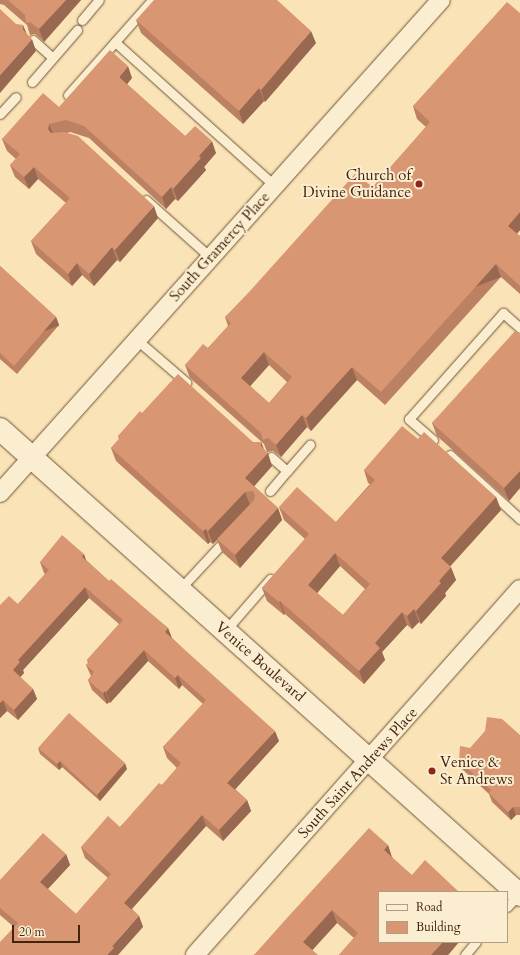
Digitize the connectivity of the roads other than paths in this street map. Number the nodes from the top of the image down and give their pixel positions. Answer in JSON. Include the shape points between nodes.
{"nodes":[{"id":1,"x":99,"y":0,"type":"edge"},
{"id":2,"x":152,"y":0,"type":"edge"},
{"id":3,"x":441,"y":0,"type":"edge"},
{"id":4,"x":82,"y":20,"type":"dead end"},
{"id":5,"x":77,"y":30,"type":"dead end"},
{"id":6,"x":33,"y":40,"type":"edge"},
{"id":7,"x":115,"y":42,"type":"junction"},
{"id":8,"x":52,"y":58,"type":"junction"},
{"id":9,"x":32,"y":82,"type":"dead end"},
{"id":10,"x":68,"y":95,"type":"edge"},
{"id":11,"x":16,"y":97,"type":"dead end"},
{"id":12,"x":0,"y":114,"type":"edge"},
{"id":13,"x":275,"y":186,"type":"junction"},
{"id":14,"x":137,"y":191,"type":"edge"},
{"id":15,"x":210,"y":258,"type":"junction"},
{"id":16,"x":520,"y":328,"type":"edge"},
{"id":17,"x":137,"y":340,"type":"junction"},
{"id":18,"x":191,"y":386,"type":"edge"},
{"id":19,"x":0,"y":429,"type":"edge"},
{"id":20,"x":310,"y":445,"type":"dead end"},
{"id":21,"x":32,"y":457,"type":"junction"},
{"id":22,"x":271,"y":457,"type":"edge"},
{"id":23,"x":288,"y":471,"type":"junction"},
{"id":24,"x":270,"y":491,"type":"dead end"},
{"id":25,"x":0,"y":493,"type":"edge"},
{"id":26,"x":520,"y":519,"type":"edge"},
{"id":27,"x":233,"y":531,"type":"edge"},
{"id":28,"x":275,"y":574,"type":"edge"},
{"id":29,"x":520,"y":589,"type":"edge"},
{"id":30,"x":179,"y":590,"type":"junction"},
{"id":31,"x":224,"y":631,"type":"junction"},
{"id":32,"x":370,"y":760,"type":"junction"},
{"id":33,"x":507,"y":891,"type":"edge"},
{"id":34,"x":475,"y":943,"type":"edge"},
{"id":35,"x":195,"y":955,"type":"edge"},
{"id":36,"x":465,"y":955,"type":"edge"}],
"edges":[{"from":1,"to":4,"type":"lane"},
{"from":2,"to":7,"type":"lane"},
{"from":3,"to":13,"type":"street","name":"South Gramercy Place"},
{"from":5,"to":8,"type":"lane"},
{"from":6,"to":8,"type":"lane"},
{"from":7,"to":10,"type":"lane"},
{"from":7,"to":13,"type":"lane"},
{"from":8,"to":9,"type":"lane"},
{"from":11,"to":12,"type":"lane"},
{"from":13,"to":15,"type":"street","name":"South Gramercy Place"},
{"from":14,"to":15,"type":"lane"},
{"from":15,"to":17,"type":"street","name":"South Gramercy Place"},
{"from":16,"to":26,"type":"lane","via":[[503,313],[409,419]]},
{"from":17,"to":18,"type":"lane"},
{"from":17,"to":21,"type":"street","name":"South Gramercy Place"},
{"from":19,"to":21,"type":"main road","name":"Venice Boulevard"},
{"from":20,"to":23,"type":"lane"},
{"from":21,"to":25,"type":"street","name":"South Gramercy Place"},
{"from":21,"to":30,"type":"main road","name":"Venice Boulevard"},
{"from":22,"to":23,"type":"lane"},
{"from":23,"to":24,"type":"lane"},
{"from":27,"to":30,"type":"lane"},
{"from":28,"to":31,"type":"lane"},
{"from":29,"to":32,"type":"street","name":"South Saint Andrews Place"},
{"from":30,"to":31,"type":"main road","name":"Venice Boulevard"},
{"from":31,"to":32,"type":"main road","name":"Venice Boulevard"},
{"from":32,"to":33,"type":"main road","name":"Venice Boulevard"},
{"from":32,"to":35,"type":"street","name":"South Saint Andrews Place"},
{"from":34,"to":36,"type":"lane"}]}
